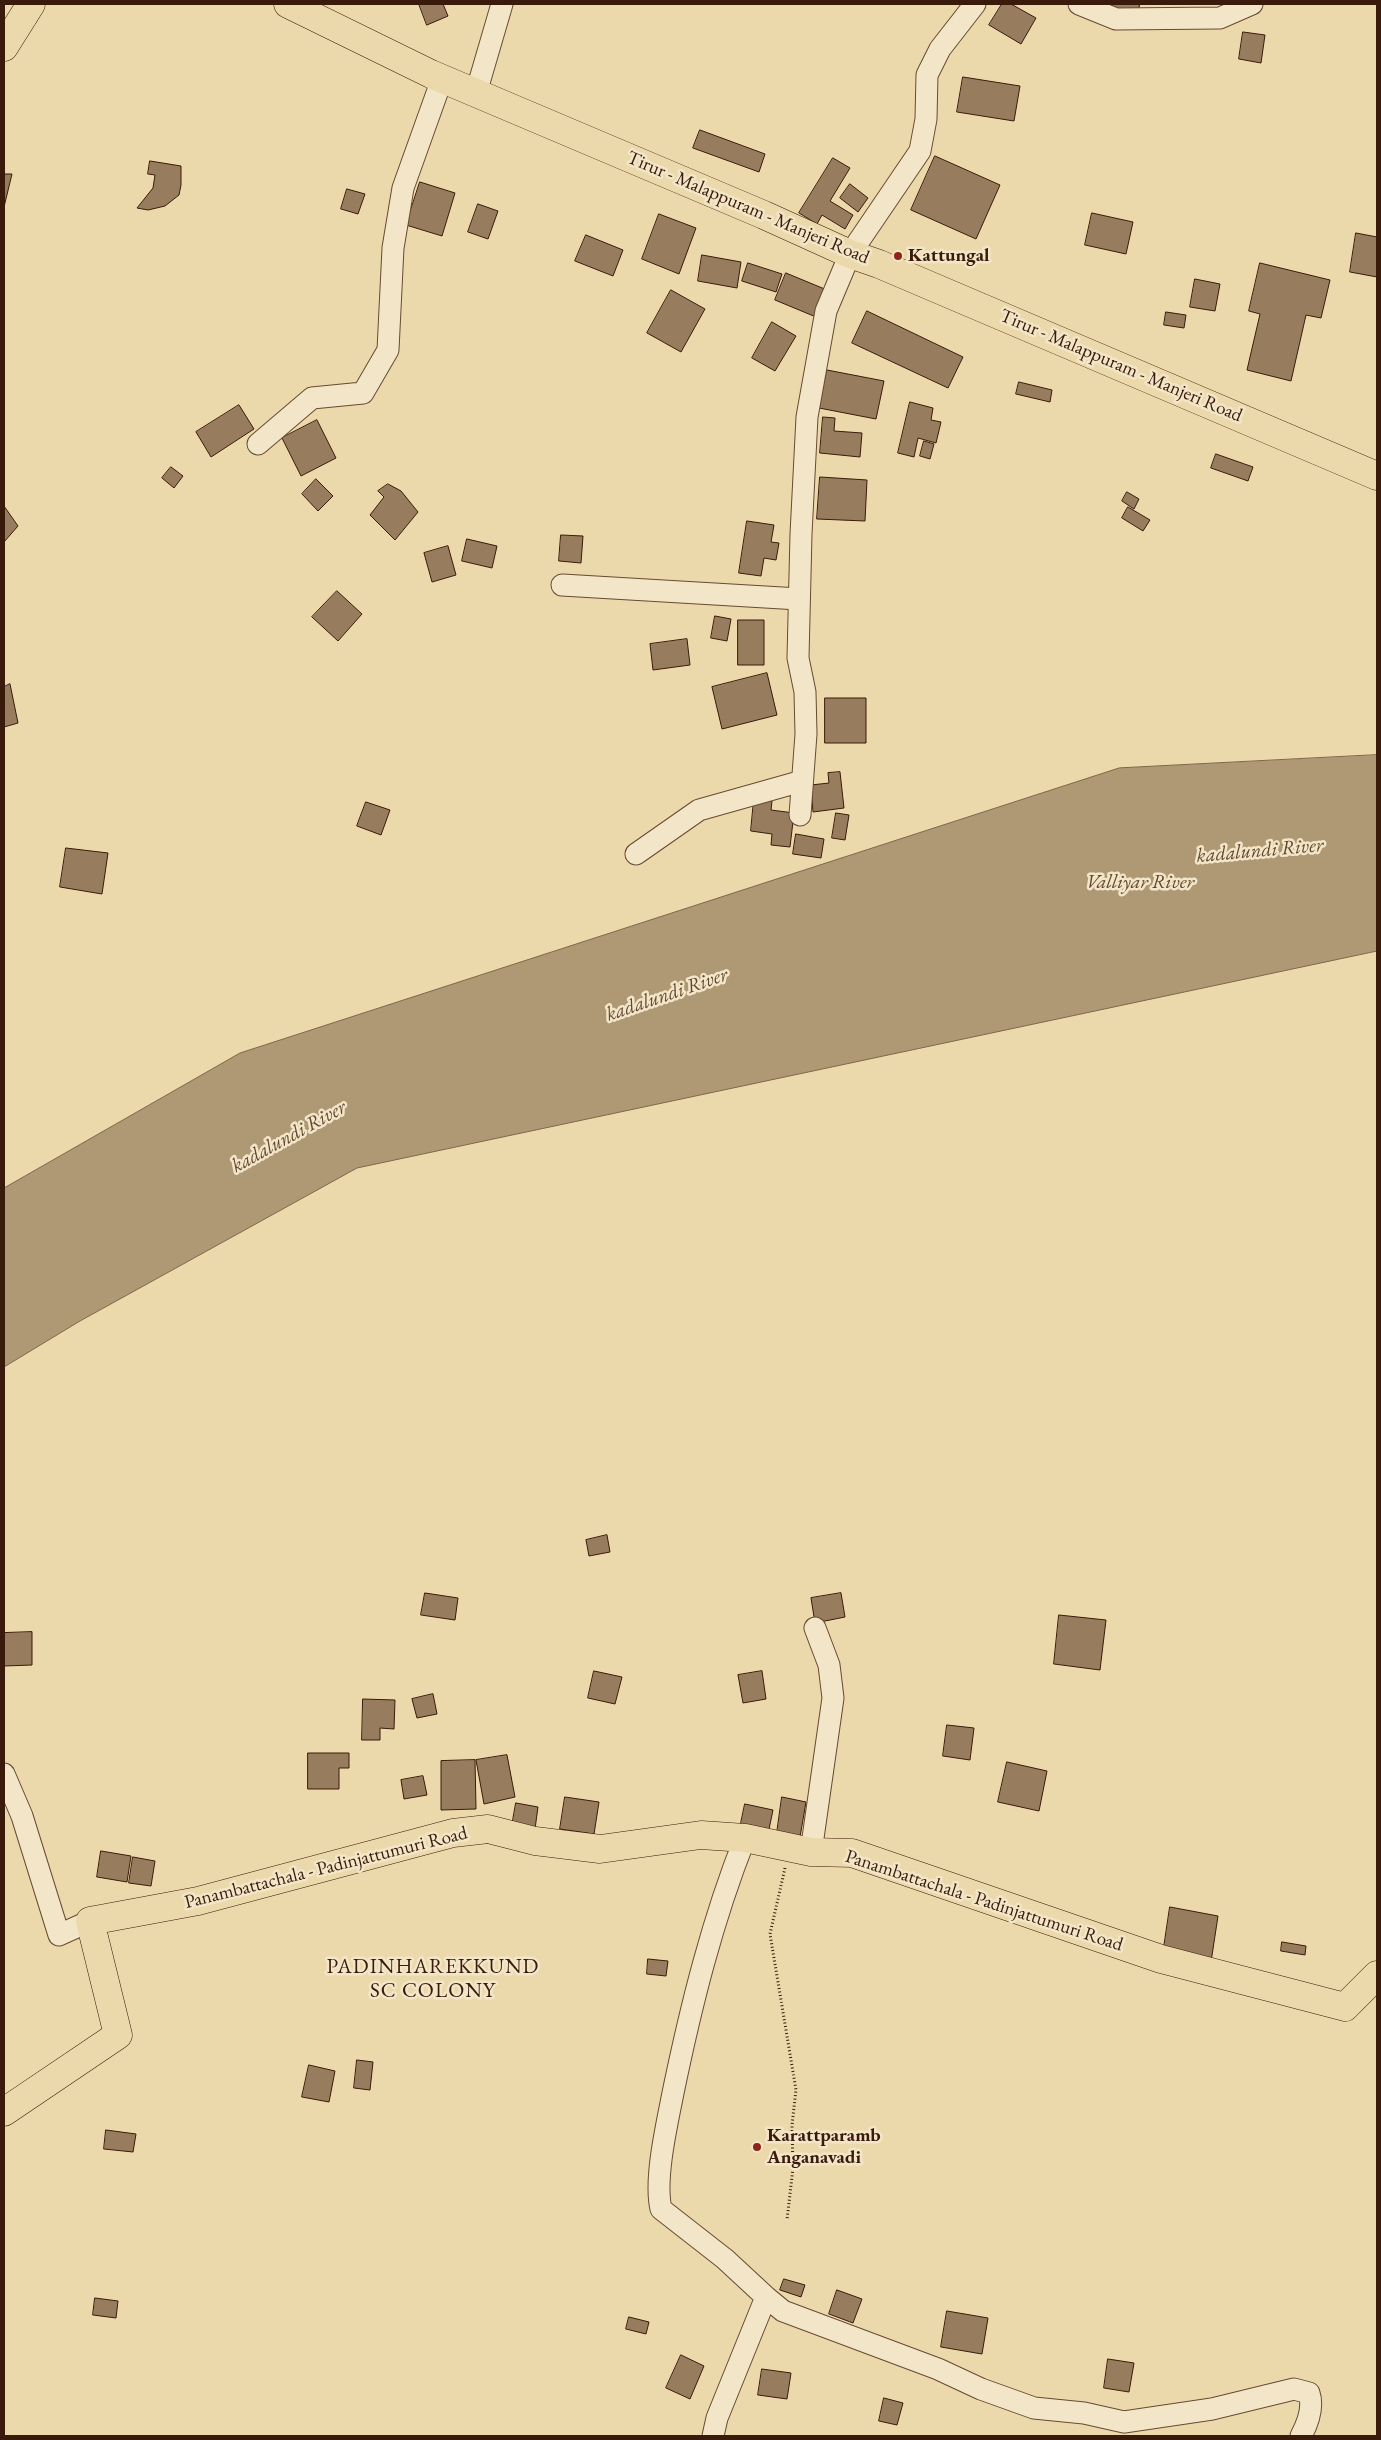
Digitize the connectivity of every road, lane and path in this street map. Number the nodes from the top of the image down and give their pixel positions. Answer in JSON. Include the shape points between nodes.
{"nodes":[{"id":1,"x":31,"y":4,"type":"edge"},
{"id":2,"x":288,"y":4,"type":"edge"},
{"id":3,"x":502,"y":4,"type":"edge"},
{"id":4,"x":976,"y":4,"type":"edge"},
{"id":5,"x":1079,"y":4,"type":"edge"},
{"id":6,"x":1252,"y":4,"type":"edge"},
{"id":7,"x":4,"y":47,"type":"edge"},
{"id":8,"x":442,"y":79,"type":"junction"},
{"id":9,"x":476,"y":93,"type":"junction"},
{"id":10,"x":850,"y":254,"type":"junction"},
{"id":11,"x":258,"y":444,"type":"dead end"},
{"id":12,"x":1377,"y":476,"type":"edge"},
{"id":13,"x":562,"y":585,"type":"dead end"},
{"id":14,"x":799,"y":598,"type":"junction"},
{"id":15,"x":802,"y":781,"type":"junction"},
{"id":16,"x":800,"y":815,"type":"dead end"},
{"id":17,"x":636,"y":854,"type":"dead end"},
{"id":18,"x":816,"y":1628,"type":"dead end"},
{"id":19,"x":4,"y":1774,"type":"edge"},
{"id":20,"x":745,"y":1838,"type":"junction"},
{"id":21,"x":800,"y":1850,"type":"junction"},
{"id":22,"x":90,"y":1921,"type":"junction"},
{"id":23,"x":1377,"y":1975,"type":"edge"},
{"id":24,"x":4,"y":2112,"type":"edge"},
{"id":25,"x":787,"y":2220,"type":"dead end"},
{"id":26,"x":766,"y":2297,"type":"junction"},
{"id":27,"x":713,"y":2436,"type":"edge"},
{"id":28,"x":1301,"y":2436,"type":"edge"}],
"edges":[{"from":1,"to":7,"type":"main road"},
{"from":2,"to":8,"type":"main road","name":"Tirur - Malappuram - Manjeri Road"},
{"from":3,"to":9,"type":"street"},
{"from":4,"to":10,"type":"street","via":[[940,50],[927,75],[926,119],[920,151]]},
{"from":5,"to":6,"type":"street","via":[[1116,19],[1220,18]]},
{"from":8,"to":9,"type":"main road","name":"Tirur - Malappuram - Manjeri Road"},
{"from":8,"to":11,"type":"street","via":[[403,188],[393,248],[388,350],[363,393],[312,398]]},
{"from":9,"to":10,"type":"main road","name":"Tirur - Malappuram - Manjeri Road"},
{"from":10,"to":12,"type":"main road","name":"Tirur - Malappuram - Manjeri Road","via":[[888,267]]},
{"from":10,"to":14,"type":"street","via":[[826,311],[807,417]]},
{"from":13,"to":14,"type":"street"},
{"from":14,"to":15,"type":"street","via":[[798,658],[805,692],[806,734]]},
{"from":15,"to":16,"type":"street"},
{"from":15,"to":17,"type":"street","via":[[699,810]]},
{"from":18,"to":21,"type":"street","via":[[829,1665],[833,1698]]},
{"from":19,"to":22,"type":"street","via":[[22,1816],[58,1935]]},
{"from":20,"to":21,"type":"main road","name":"Panambattachala - Padinjattumuri Road"},
{"from":20,"to":22,"type":"main road","name":"Panambattachala - Padinjattumuri Road","via":[[701,1835],[600,1849],[535,1841],[488,1829],[454,1833],[198,1901]]},
{"from":20,"to":26,"type":"street","via":[[713,1925],[691,2009],[666,2126],[658,2196],[661,2209],[725,2259]]},
{"from":21,"to":23,"type":"main road","name":"Panambattachala - Padinjattumuri Road","via":[[852,1853],[1161,1960],[1345,2007]]},
{"from":21,"to":25,"type":"path","via":[[770,1934],[796,2090]]},
{"from":22,"to":24,"type":"main road","via":[[118,2035]]},
{"from":26,"to":27,"type":"street","via":[[717,2418]]},
{"from":26,"to":28,"type":"street","via":[[783,2311],[938,2368],[981,2389],[1034,2408],[1084,2413],[1124,2422],[1212,2408],[1294,2389],[1309,2393],[1311,2401],[1308,2423]]}]}
